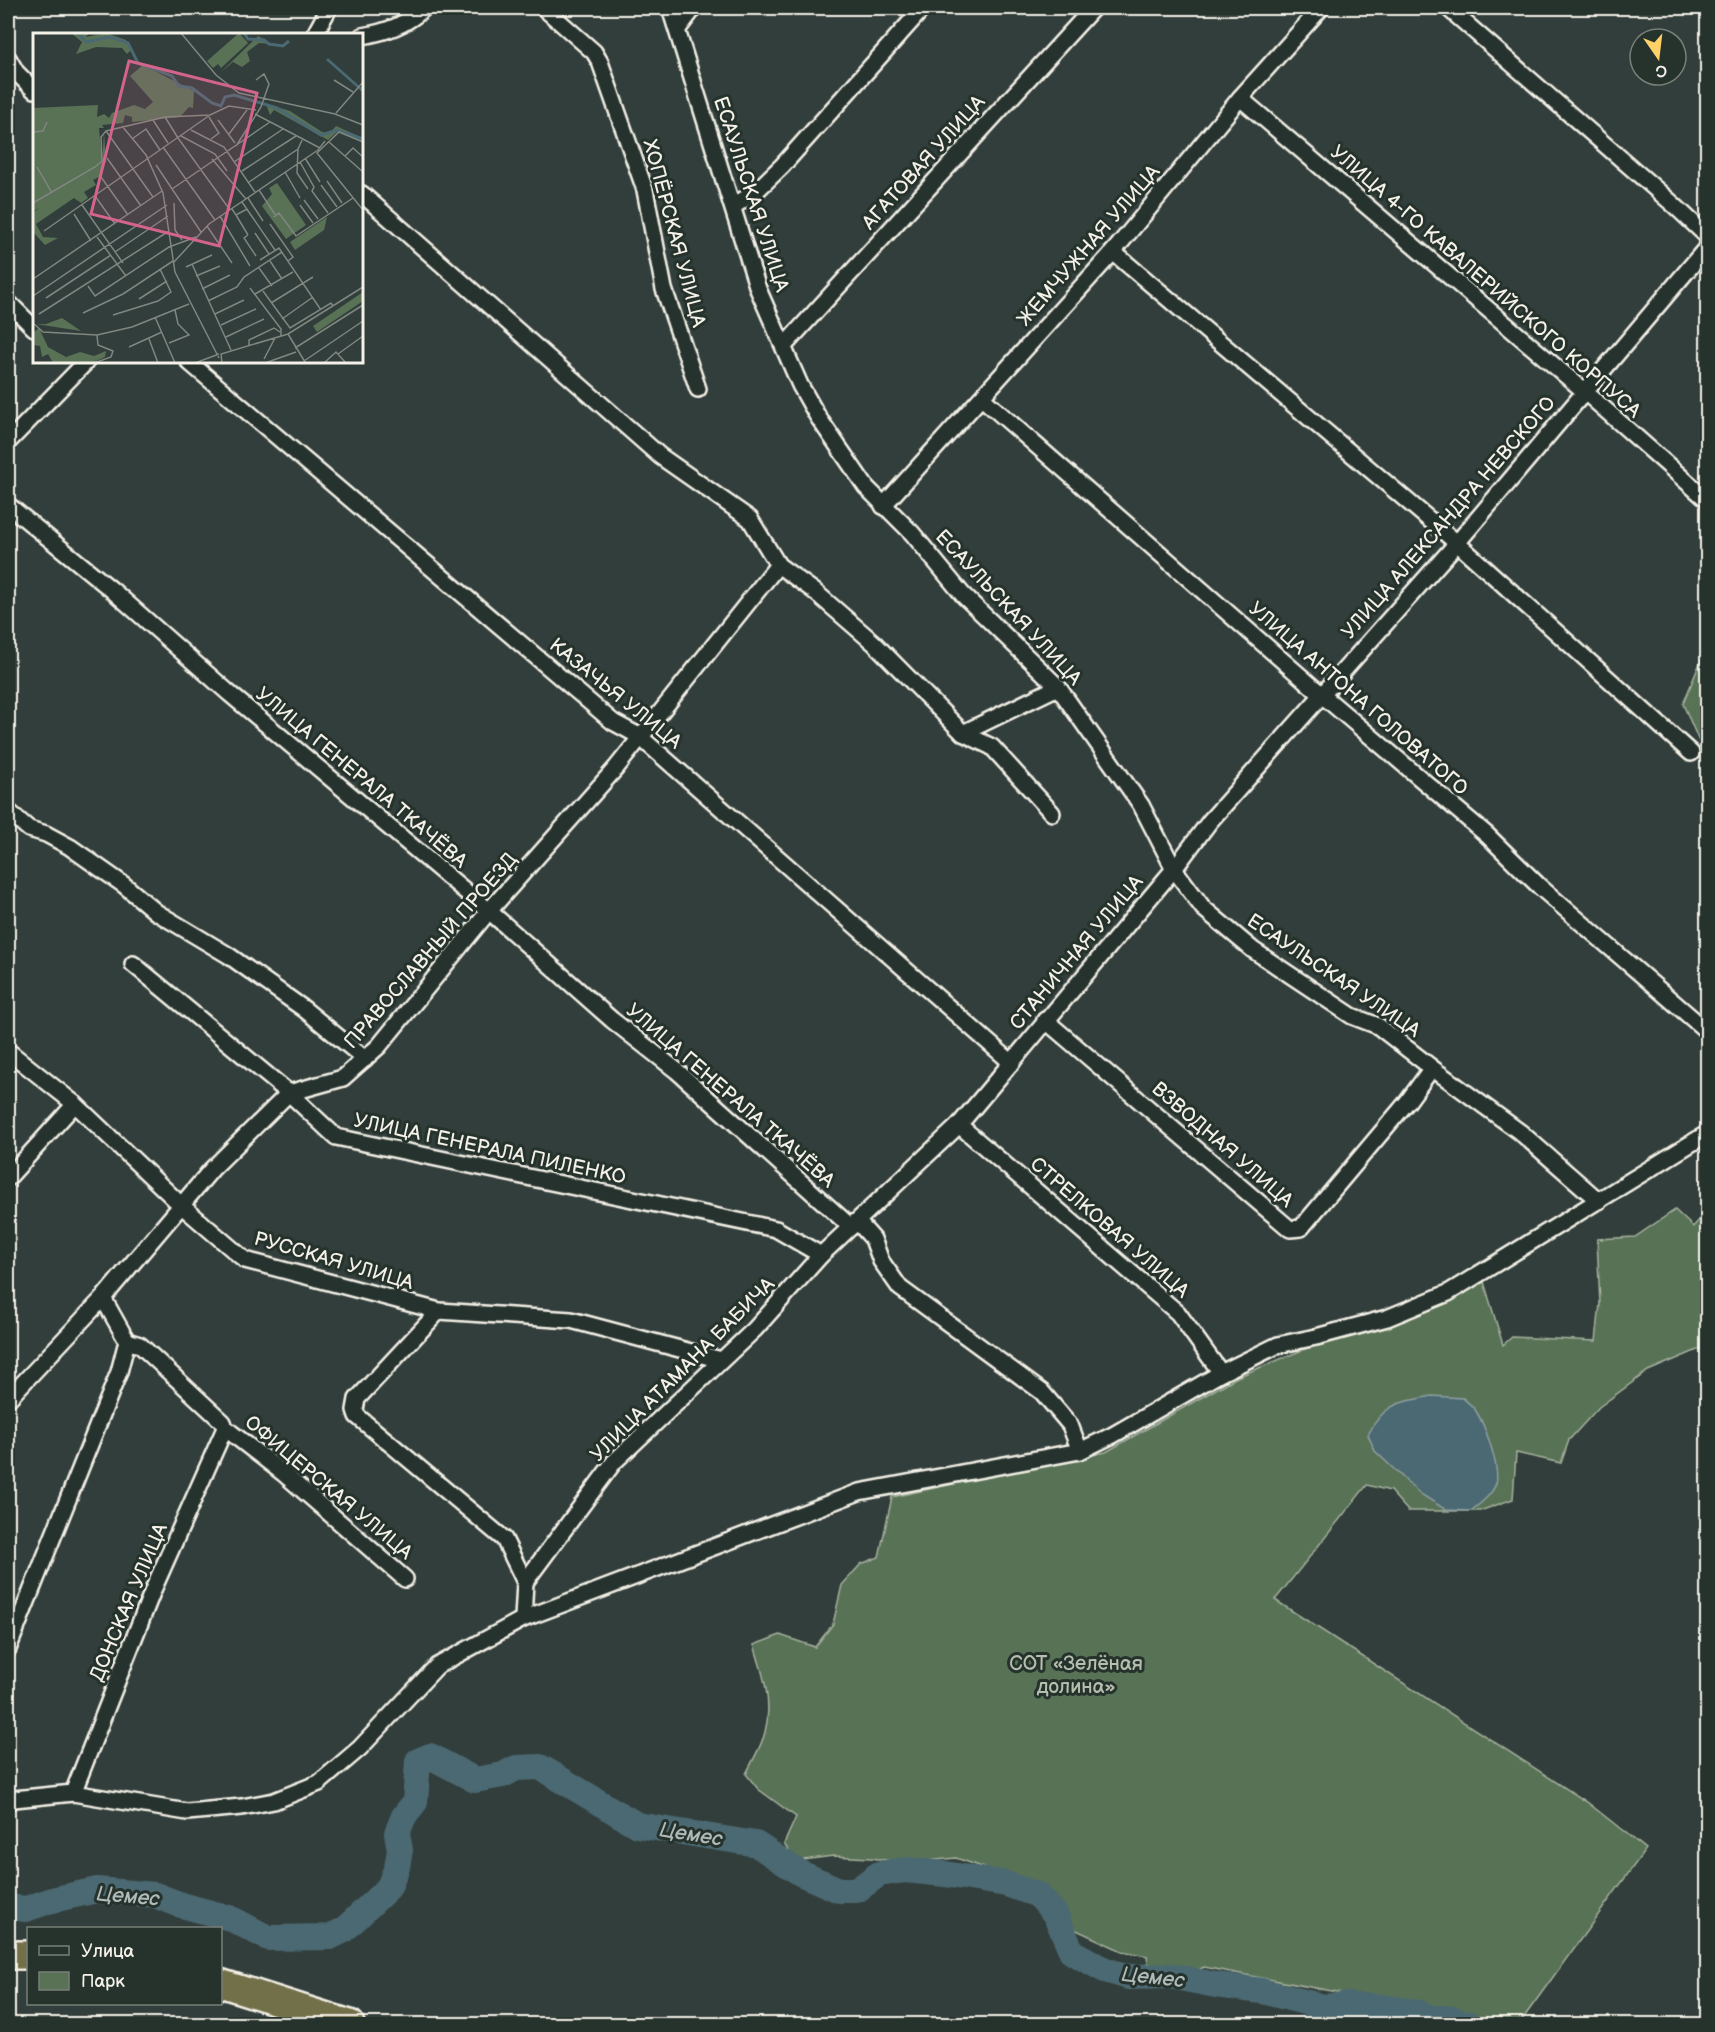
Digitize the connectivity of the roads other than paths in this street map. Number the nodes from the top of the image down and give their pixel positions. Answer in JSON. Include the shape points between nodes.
{"nodes":[{"id":1,"x":329,"y":8,"type":"edge"},
{"id":2,"x":424,"y":8,"type":"edge"},
{"id":3,"x":544,"y":8,"type":"edge"},
{"id":4,"x":670,"y":8,"type":"edge"},
{"id":5,"x":694,"y":8,"type":"edge"},
{"id":6,"x":923,"y":8,"type":"edge"},
{"id":7,"x":1093,"y":8,"type":"edge"},
{"id":8,"x":1321,"y":8,"type":"edge"},
{"id":9,"x":1448,"y":8,"type":"edge"},
{"id":10,"x":678,"y":29,"type":"junction"},
{"id":11,"x":316,"y":33,"type":"edge"},
{"id":12,"x":363,"y":36,"type":"edge"},
{"id":13,"x":8,"y":58,"type":"edge"},
{"id":14,"x":33,"y":89,"type":"edge"},
{"id":15,"x":1240,"y":98,"type":"junction"},
{"id":16,"x":363,"y":195,"type":"edge"},
{"id":17,"x":734,"y":206,"type":"junction"},
{"id":18,"x":1707,"y":237,"type":"edge"},
{"id":19,"x":1707,"y":246,"type":"edge"},
{"id":20,"x":1113,"y":252,"type":"junction"},
{"id":21,"x":8,"y":302,"type":"edge"},
{"id":22,"x":33,"y":327,"type":"edge"},
{"id":23,"x":784,"y":346,"type":"junction"},
{"id":24,"x":190,"y":363,"type":"edge"},
{"id":25,"x":78,"y":364,"type":"edge"},
{"id":26,"x":698,"y":389,"type":"dead end"},
{"id":27,"x":1584,"y":391,"type":"junction"},
{"id":28,"x":982,"y":398,"type":"junction"},
{"id":29,"x":8,"y":442,"type":"edge"},
{"id":30,"x":1704,"y":497,"type":"dead end"},
{"id":31,"x":8,"y":505,"type":"edge"},
{"id":32,"x":883,"y":506,"type":"junction"},
{"id":33,"x":1457,"y":543,"type":"junction"},
{"id":34,"x":778,"y":565,"type":"junction"},
{"id":35,"x":1058,"y":687,"type":"junction"},
{"id":36,"x":1322,"y":695,"type":"junction"},
{"id":37,"x":963,"y":733,"type":"junction"},
{"id":38,"x":639,"y":736,"type":"junction"},
{"id":39,"x":1691,"y":753,"type":"dead end"},
{"id":40,"x":8,"y":811,"type":"edge"},
{"id":41,"x":1052,"y":813,"type":"dead end"},
{"id":42,"x":1174,"y":869,"type":"junction"},
{"id":43,"x":489,"y":911,"type":"junction"},
{"id":44,"x":133,"y":964,"type":"dead end"},
{"id":45,"x":1046,"y":1020,"type":"junction"},
{"id":46,"x":1707,"y":1032,"type":"edge"},
{"id":47,"x":8,"y":1051,"type":"edge"},
{"id":48,"x":365,"y":1059,"type":"junction"},
{"id":49,"x":1012,"y":1063,"type":"junction"},
{"id":50,"x":1432,"y":1068,"type":"junction"},
{"id":51,"x":290,"y":1093,"type":"junction"},
{"id":52,"x":75,"y":1104,"type":"junction"},
{"id":53,"x":959,"y":1125,"type":"junction"},
{"id":54,"x":1707,"y":1133,"type":"edge"},
{"id":55,"x":8,"y":1178,"type":"edge"},
{"id":56,"x":1599,"y":1201,"type":"junction"},
{"id":57,"x":182,"y":1206,"type":"junction"},
{"id":58,"x":854,"y":1224,"type":"junction"},
{"id":59,"x":821,"y":1255,"type":"junction"},
{"id":60,"x":103,"y":1298,"type":"junction"},
{"id":61,"x":439,"y":1311,"type":"junction"},
{"id":62,"x":127,"y":1341,"type":"junction"},
{"id":63,"x":721,"y":1360,"type":"junction"},
{"id":64,"x":1221,"y":1373,"type":"junction"},
{"id":65,"x":8,"y":1399,"type":"edge"},
{"id":66,"x":225,"y":1428,"type":"junction"},
{"id":67,"x":1080,"y":1451,"type":"junction"},
{"id":68,"x":405,"y":1578,"type":"dead end"},
{"id":69,"x":525,"y":1582,"type":"junction"},
{"id":70,"x":523,"y":1619,"type":"junction"},
{"id":71,"x":8,"y":1649,"type":"edge"},
{"id":72,"x":73,"y":1793,"type":"junction"},
{"id":73,"x":8,"y":1802,"type":"edge"},
{"id":74,"x":8,"y":1955,"type":"edge"},
{"id":75,"x":27,"y":1955,"type":"edge"},
{"id":76,"x":222,"y":1984,"type":"edge"},
{"id":77,"x":350,"y":2025,"type":"edge"}],
"edges":[{"from":1,"to":11,"type":"street"},
{"from":2,"to":12,"type":"street","via":[[392,30]]},
{"from":3,"to":26,"type":"street","name":"ХОПЁРСКАЯ УЛИЦА","via":[[594,52],[600,62],[645,190],[664,289]]},
{"from":4,"to":10,"type":"street","name":"ЕСАУЛЬСКАЯ УЛИЦА"},
{"from":5,"to":10,"type":"street"},
{"from":6,"to":17,"type":"street","via":[[782,166]]},
{"from":7,"to":23,"type":"street","name":"АГАТОВАЯ УЛИЦА"},
{"from":8,"to":15,"type":"street","name":"ЖЕМЧУЖНАЯ УЛИЦА"},
{"from":9,"to":18,"type":"street"},
{"from":10,"to":17,"type":"street","name":"ЕСАУЛЬСКАЯ УЛИЦА"},
{"from":13,"to":14,"type":"street"},
{"from":15,"to":20,"type":"street","name":"ЖЕМЧУЖНАЯ УЛИЦА"},
{"from":15,"to":27,"type":"street","name":"УЛИЦА 4-ГО КАВАЛЕРИЙСКОГО КОРПУСА"},
{"from":16,"to":34,"type":"street","via":[[660,456],[750,519]]},
{"from":17,"to":23,"type":"street","name":"ЕСАУЛЬСКАЯ УЛИЦА","via":[[758,289]]},
{"from":19,"to":27,"type":"street","name":"УЛИЦА АЛЕКСАНДРА НЕВСКОГО"},
{"from":20,"to":28,"type":"street","name":"ЖЕМЧУЖНАЯ УЛИЦА"},
{"from":20,"to":33,"type":"street"},
{"from":21,"to":22,"type":"street"},
{"from":23,"to":32,"type":"street","name":"ЕСАУЛЬСКАЯ УЛИЦА","via":[[818,417]]},
{"from":24,"to":38,"type":"street","name":"КАЗАЧЬЯ УЛИЦА","via":[[613,722]]},
{"from":25,"to":29,"type":"street"},
{"from":27,"to":30,"type":"street","name":"УЛИЦА 4-ГО КАВАЛЕРИЙСКОГО КОРПУСА"},
{"from":27,"to":33,"type":"street","name":"УЛИЦА АЛЕКСАНДРА НЕВСКОГО"},
{"from":28,"to":32,"type":"street","name":"ЖЕМЧУЖНАЯ УЛИЦА"},
{"from":28,"to":36,"type":"street","name":"УЛИЦА АНТОНА ГОЛОВАТОГО"},
{"from":31,"to":43,"type":"street","name":"УЛИЦА ГЕНЕРАЛА ТКАЧЁВА"},
{"from":32,"to":35,"type":"street","name":"ЕСАУЛЬСКАЯ УЛИЦА","via":[[912,533],[963,595]]},
{"from":33,"to":36,"type":"street","name":"УЛИЦА АЛЕКСАНДРА НЕВСКОГО"},
{"from":33,"to":39,"type":"street"},
{"from":34,"to":37,"type":"street","via":[[874,643]]},
{"from":34,"to":38,"type":"street","name":"ПРАВОСЛАВНЫЙ ПРОЕЗД"},
{"from":35,"to":37,"type":"street"},
{"from":35,"to":42,"type":"street","name":"ЕСАУЛЬСКАЯ УЛИЦА","via":[[1141,805]]},
{"from":36,"to":42,"type":"street","name":"УЛИЦА АЛЕКСАНДРА НЕВСКОГО","via":[[1210,821]]},
{"from":36,"to":46,"type":"street","name":"УЛИЦА АНТОНА ГОЛОВАТОГО","via":[[1487,835],[1540,887]]},
{"from":37,"to":41,"type":"street","via":[[992,747]]},
{"from":38,"to":43,"type":"street","name":"ПРАВОСЛАВНЫЙ ПРОЕЗД"},
{"from":38,"to":49,"type":"street","name":"КАЗАЧЬЯ УЛИЦА"},
{"from":40,"to":48,"type":"street","via":[[29,829],[70,847],[156,912],[228,955]]},
{"from":42,"to":45,"type":"street","name":"СТАНИЧНАЯ УЛИЦА"},
{"from":42,"to":50,"type":"street","name":"ЕСАУЛЬСКАЯ УЛИЦА","via":[[1203,908],[1253,950],[1352,1016],[1378,1026]]},
{"from":43,"to":48,"type":"street","name":"ПРАВОСЛАВНЫЙ ПРОЕЗД"},
{"from":43,"to":58,"type":"street","name":"УЛИЦА ГЕНЕРАЛА ТКАЧЁВА"},
{"from":44,"to":51,"type":"street","name":"УЛИЦА ГЕНЕРАЛА ПИЛЕНКО"},
{"from":45,"to":49,"type":"street","name":"СТАНИЧНАЯ УЛИЦА"},
{"from":45,"to":50,"type":"street","name":"ВЗВОДНАЯ УЛИЦА","via":[[1290,1229],[1301,1228]]},
{"from":47,"to":52,"type":"street","name":"РУССКАЯ УЛИЦА"},
{"from":48,"to":51,"type":"street","name":"ПРАВОСЛАВНЫЙ ПРОЕЗД","via":[[343,1078]]},
{"from":49,"to":53,"type":"street","name":"УЛИЦА АТАМАНА БАБИЧА"},
{"from":50,"to":56,"type":"street","name":"ЕСАУЛЬСКАЯ УЛИЦА","via":[[1520,1132]]},
{"from":51,"to":57,"type":"street","name":"ПРАВОСЛАВНЫЙ ПРОЕЗД","via":[[212,1169]]},
{"from":51,"to":59,"type":"street","name":"УЛИЦА ГЕНЕРАЛА ПИЛЕНКО","via":[[336,1137],[776,1229]]},
{"from":52,"to":55,"type":"street"},
{"from":52,"to":57,"type":"street","name":"РУССКАЯ УЛИЦА"},
{"from":53,"to":58,"type":"street","name":"УЛИЦА АТАМАНА БАБИЧА"},
{"from":53,"to":64,"type":"street","name":"СТРЕЛКОВАЯ УЛИЦА","via":[[1178,1313]]},
{"from":54,"to":56,"type":"street"},
{"from":56,"to":64,"type":"street","via":[[1448,1293],[1387,1318],[1278,1345]]},
{"from":57,"to":60,"type":"street","name":"ПРАВОСЛАВНЫЙ ПРОЕЗД"},
{"from":57,"to":61,"type":"street","name":"РУССКАЯ УЛИЦА","via":[[245,1260]]},
{"from":58,"to":59,"type":"street","name":"УЛИЦА АТАМАНА БАБИЧА"},
{"from":58,"to":67,"type":"street","name":"УЛИЦА ГЕНЕРАЛА ТКАЧЁВА","via":[[873,1239],[881,1261],[900,1288],[1042,1392],[1070,1425]]},
{"from":59,"to":63,"type":"street","name":"УЛИЦА АТАМАНА БАБИЧА","via":[[755,1329]]},
{"from":60,"to":62,"type":"street"},
{"from":60,"to":65,"type":"street","name":"ПРАВОСЛАВНЫЙ ПРОЕЗД"},
{"from":61,"to":63,"type":"street","name":"РУССКАЯ УЛИЦА","via":[[571,1320]]},
{"from":61,"to":69,"type":"street","via":[[357,1399],[355,1410],[357,1416],[504,1539]]},
{"from":62,"to":66,"type":"street","name":"ОФИЦЕРСКАЯ УЛИЦА","via":[[140,1345]]},
{"from":62,"to":71,"type":"street","via":[[119,1372]]},
{"from":63,"to":69,"type":"street","name":"УЛИЦА АТАМАНА БАБИЧА","via":[[614,1462]]},
{"from":64,"to":67,"type":"street"},
{"from":66,"to":68,"type":"street","name":"ОФИЦЕРСКАЯ УЛИЦА"},
{"from":66,"to":72,"type":"street","name":"ДОНСКАЯ УЛИЦА","via":[[153,1590]]},
{"from":67,"to":70,"type":"street","via":[[859,1492]]},
{"from":69,"to":70,"type":"street"},
{"from":70,"to":72,"type":"street","via":[[437,1666],[352,1755],[319,1783],[274,1801],[187,1812]]},
{"from":72,"to":73,"type":"street"},
{"from":74,"to":75,"type":"highway"},
{"from":76,"to":77,"type":"highway"}]}
